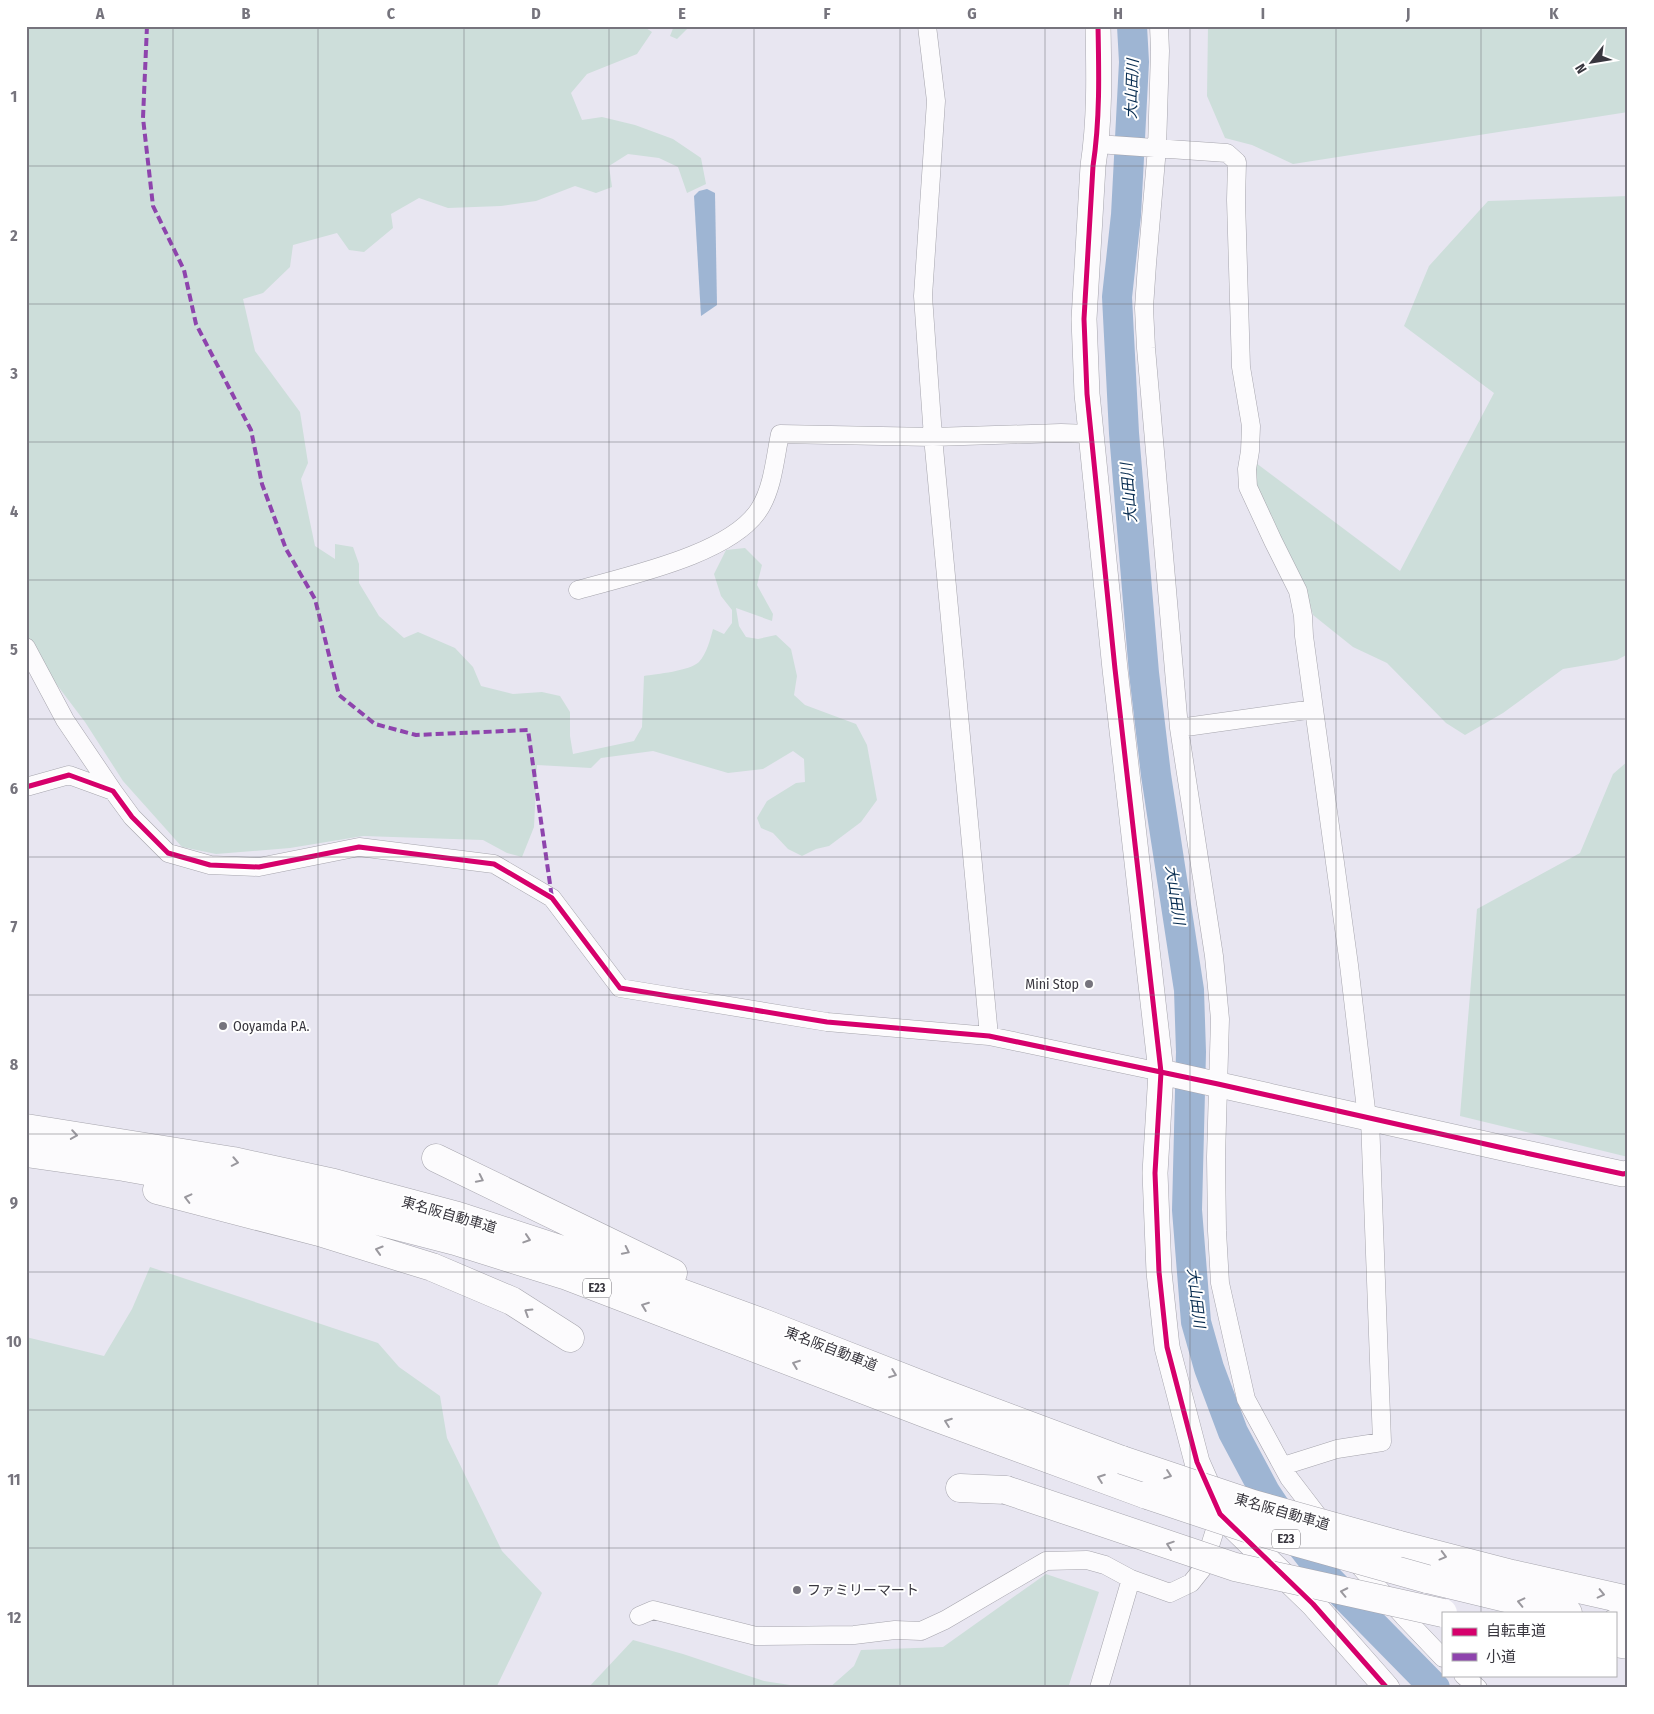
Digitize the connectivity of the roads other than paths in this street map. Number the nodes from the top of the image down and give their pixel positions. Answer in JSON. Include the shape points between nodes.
{"nodes":[{"id":1,"x":927,"y":26,"type":"edge"},
{"id":2,"x":1098,"y":26,"type":"edge"},
{"id":3,"x":1159,"y":26,"type":"edge"},
{"id":4,"x":1096,"y":144,"type":"junction"},
{"id":5,"x":1157,"y":148,"type":"junction"},
{"id":6,"x":1091,"y":434,"type":"junction"},
{"id":7,"x":933,"y":437,"type":"junction"},
{"id":8,"x":578,"y":590,"type":"dead end"},
{"id":9,"x":26,"y":647,"type":"edge"},
{"id":10,"x":1314,"y":710,"type":"junction"},
{"id":11,"x":1179,"y":728,"type":"junction"},
{"id":12,"x":26,"y":787,"type":"edge"},
{"id":13,"x":113,"y":791,"type":"junction"},
{"id":14,"x":989,"y":1036,"type":"junction"},
{"id":15,"x":1164,"y":1073,"type":"junction"},
{"id":16,"x":1215,"y":1084,"type":"junction"},
{"id":17,"x":1368,"y":1118,"type":"junction"},
{"id":18,"x":26,"y":1128,"type":"edge"},
{"id":19,"x":26,"y":1154,"type":"edge"},
{"id":20,"x":436,"y":1158,"type":"dead end"},
{"id":21,"x":1628,"y":1173,"type":"edge"},
{"id":22,"x":766,"y":1324,"type":"junction"},
{"id":23,"x":570,"y":1338,"type":"dead end"},
{"id":24,"x":1283,"y":1466,"type":"junction"},
{"id":25,"x":960,"y":1488,"type":"dead end"},
{"id":26,"x":1220,"y":1514,"type":"junction"},
{"id":27,"x":1131,"y":1579,"type":"junction"},
{"id":28,"x":1628,"y":1600,"type":"edge"},
{"id":29,"x":1564,"y":1612,"type":"edge"},
{"id":30,"x":1442,"y":1613,"type":"edge"},
{"id":31,"x":639,"y":1616,"type":"dead end"},
{"id":32,"x":1442,"y":1657,"type":"edge"},
{"id":33,"x":1464,"y":1676,"type":"edge"},
{"id":34,"x":1099,"y":1688,"type":"edge"},
{"id":35,"x":1387,"y":1688,"type":"edge"},
{"id":36,"x":1478,"y":1688,"type":"edge"}],
"edges":[{"from":1,"to":7,"type":"street","via":[[936,101],[923,296]]},
{"from":2,"to":4,"type":"street"},
{"from":3,"to":5,"type":"street"},
{"from":4,"to":5,"type":"street"},
{"from":4,"to":6,"type":"street","via":[[1084,319]]},
{"from":5,"to":10,"type":"street","via":[[1227,153],[1237,162],[1241,367],[1251,426],[1248,487],[1298,591]]},
{"from":5,"to":11,"type":"street","via":[[1144,308]]},
{"from":6,"to":7,"type":"street"},
{"from":6,"to":15,"type":"street","via":[[1115,669]]},
{"from":7,"to":8,"type":"street","via":[[780,434],[769,487],[760,509],[744,525],[721,542],[694,555]]},
{"from":7,"to":14,"type":"street"},
{"from":9,"to":13,"type":"street","via":[[65,720]]},
{"from":10,"to":11,"type":"street"},
{"from":10,"to":17,"type":"street"},
{"from":11,"to":16,"type":"street","via":[[1214,956],[1220,1019]]},
{"from":12,"to":13,"type":"street","via":[[69,775]]},
{"from":13,"to":14,"type":"street","via":[[132,817],[168,853],[210,865],[259,867],[359,848],[494,864],[552,898],[620,988],[827,1022]]},
{"from":14,"to":15,"type":"street"},
{"from":15,"to":16,"type":"street"},
{"from":15,"to":26,"type":"street","via":[[1155,1173],[1159,1272],[1167,1347],[1197,1462]]},
{"from":16,"to":17,"type":"street"},
{"from":16,"to":24,"type":"street","via":[[1220,1283],[1246,1398]]},
{"from":17,"to":21,"type":"street"},
{"from":17,"to":24,"type":"street","via":[[1382,1442],[1337,1449]]},
{"from":18,"to":22,"type":"highway","name":"東名阪自動車道","number":"E23","one_way":true,"via":[[233,1161],[458,1216],[575,1254]]},
{"from":23,"to":19,"type":"highway","one_way":true,"via":[[512,1302],[432,1266],[319,1232]]},
{"from":29,"to":19,"type":"highway","name":"東名阪自動車道","number":"E23","one_way":true,"bridge":true,"via":[[1427,1579],[1249,1529],[932,1416],[567,1276],[455,1241],[231,1186]]},
{"from":20,"to":22,"type":"highway","one_way":true,"via":[[663,1269],[732,1298]]},
{"from":22,"to":28,"type":"highway","name":"東名阪自動車道","number":"E23","one_way":true,"bridge":true,"via":[[1122,1460],[1254,1504],[1512,1574]]},
{"from":24,"to":32,"type":"street","via":[[1338,1542]]},
{"from":30,"to":25,"type":"highway","one_way":true,"bridge":true,"via":[[1235,1567],[1006,1490]]},
{"from":26,"to":27,"type":"street","via":[[1203,1568],[1191,1583],[1170,1592]]},
{"from":26,"to":35,"type":"street","via":[[1313,1604]]},
{"from":27,"to":31,"type":"street","via":[[1105,1564],[1087,1560],[1046,1561],[921,1631],[756,1636],[653,1610]]},
{"from":27,"to":34,"type":"street"},
{"from":33,"to":36,"type":"street"}]}
